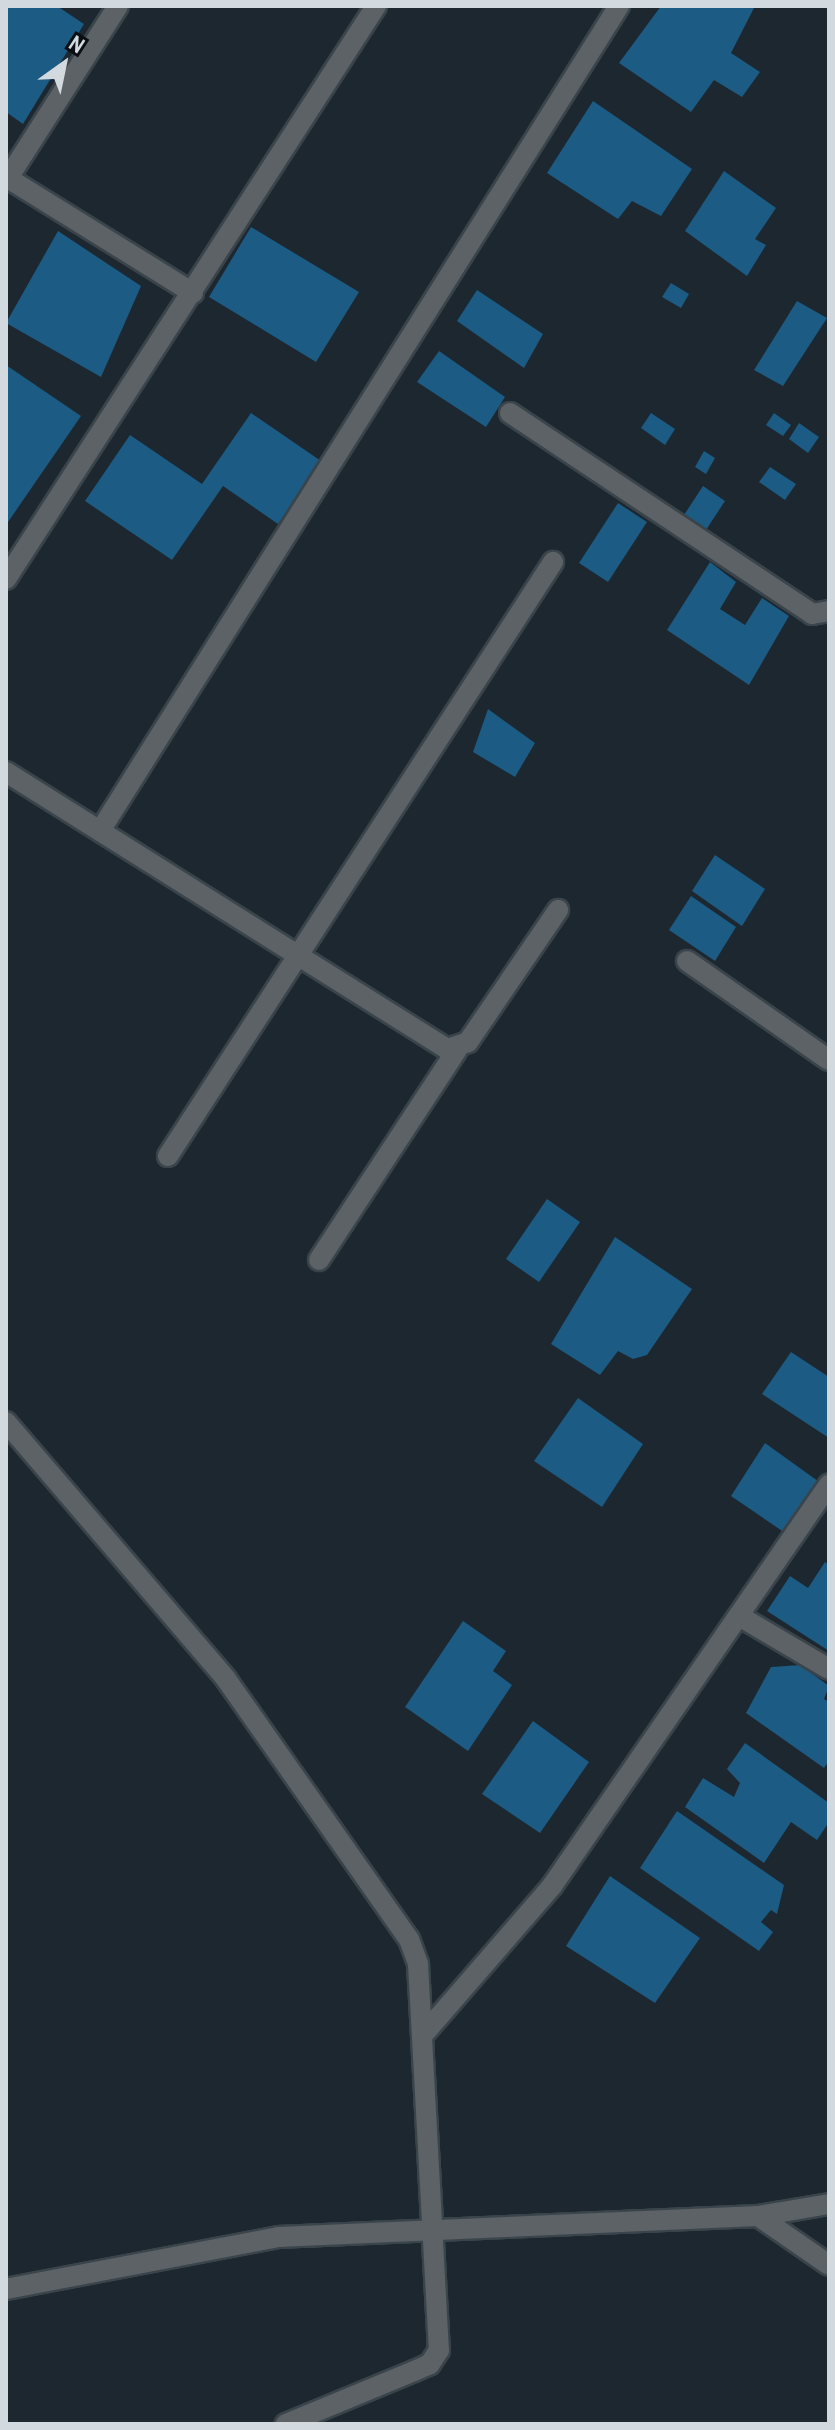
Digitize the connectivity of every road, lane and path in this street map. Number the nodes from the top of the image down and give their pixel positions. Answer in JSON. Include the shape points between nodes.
{"nodes":[{"id":1,"x":118,"y":6,"type":"edge"},
{"id":2,"x":376,"y":6,"type":"edge"},
{"id":3,"x":619,"y":6,"type":"edge"},
{"id":4,"x":7,"y":177,"type":"edge"},
{"id":5,"x":193,"y":293,"type":"junction"},
{"id":6,"x":510,"y":413,"type":"dead end"},
{"id":7,"x":553,"y":562,"type":"dead end"},
{"id":8,"x":6,"y":579,"type":"edge"},
{"id":9,"x":829,"y":611,"type":"edge"},
{"id":10,"x":6,"y":772,"type":"edge"},
{"id":11,"x":100,"y":831,"type":"junction"},
{"id":12,"x":558,"y":910,"type":"dead end"},
{"id":13,"x":297,"y":955,"type":"junction"},
{"id":14,"x":687,"y":961,"type":"dead end"},
{"id":15,"x":457,"y":1050,"type":"junction"},
{"id":16,"x":829,"y":1060,"type":"edge"},
{"id":17,"x":168,"y":1156,"type":"dead end"},
{"id":18,"x":319,"y":1260,"type":"dead end"},
{"id":19,"x":6,"y":1422,"type":"edge"},
{"id":20,"x":829,"y":1484,"type":"edge"},
{"id":21,"x":739,"y":1616,"type":"junction"},
{"id":22,"x":829,"y":1669,"type":"edge"},
{"id":23,"x":423,"y":2035,"type":"junction"},
{"id":24,"x":829,"y":2204,"type":"edge"},
{"id":25,"x":758,"y":2216,"type":"junction"},
{"id":26,"x":434,"y":2229,"type":"junction"},
{"id":27,"x":829,"y":2265,"type":"edge"},
{"id":28,"x":6,"y":2289,"type":"edge"},
{"id":29,"x":286,"y":2424,"type":"edge"}],
"edges":[{"from":1,"to":4,"type":"street"},
{"from":2,"to":5,"type":"street"},
{"from":3,"to":11,"type":"street"},
{"from":4,"to":5,"type":"street"},
{"from":5,"to":8,"type":"street"},
{"from":6,"to":9,"type":"street","via":[[812,614]]},
{"from":7,"to":13,"type":"street"},
{"from":10,"to":11,"type":"street"},
{"from":11,"to":13,"type":"street"},
{"from":12,"to":15,"type":"street","via":[[468,1042]]},
{"from":13,"to":15,"type":"street","via":[[435,1042]]},
{"from":13,"to":17,"type":"street"},
{"from":14,"to":16,"type":"street"},
{"from":15,"to":18,"type":"street"},
{"from":19,"to":23,"type":"street","via":[[226,1679],[409,1939],[423,1992]]},
{"from":20,"to":21,"type":"street"},
{"from":21,"to":22,"type":"street"},
{"from":21,"to":23,"type":"street","via":[[552,1886]]},
{"from":23,"to":26,"type":"street"},
{"from":24,"to":25,"type":"street"},
{"from":25,"to":26,"type":"street"},
{"from":25,"to":27,"type":"street"},
{"from":26,"to":28,"type":"street","via":[[278,2237]]},
{"from":26,"to":29,"type":"street","via":[[439,2350],[430,2364]]}]}
